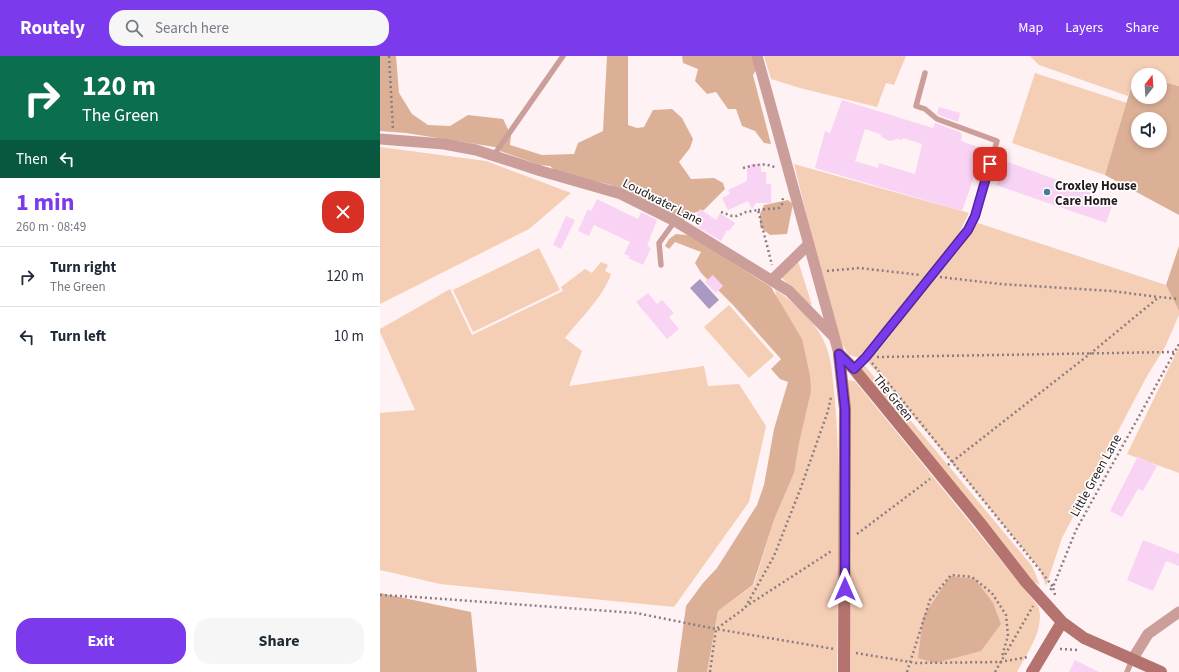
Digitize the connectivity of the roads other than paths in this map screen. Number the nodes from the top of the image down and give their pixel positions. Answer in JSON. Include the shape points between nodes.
{"nodes":[{"id":1,"x":563,"y":56,"type":"edge"},
{"id":2,"x":757,"y":56,"type":"edge"},
{"id":3,"x":925,"y":73,"type":"dead end"},
{"id":4,"x":380,"y":139,"type":"edge"},
{"id":5,"x":494,"y":155,"type":"junction"},
{"id":6,"x":675,"y":221,"type":"junction"},
{"id":7,"x":809,"y":244,"type":"junction"},
{"id":8,"x":661,"y":265,"type":"dead end"},
{"id":9,"x":772,"y":279,"type":"junction"},
{"id":10,"x":834,"y":336,"type":"junction"},
{"id":11,"x":839,"y":354,"type":"junction"},
{"id":12,"x":854,"y":369,"type":"junction"},
{"id":13,"x":1179,"y":612,"type":"edge"},
{"id":14,"x":1062,"y":622,"type":"junction"},
{"id":15,"x":1132,"y":660,"type":"junction"},
{"id":16,"x":844,"y":672,"type":"edge"},
{"id":17,"x":1032,"y":672,"type":"edge"},
{"id":18,"x":1127,"y":672,"type":"edge"},
{"id":19,"x":1161,"y":672,"type":"edge"}],
"edges":[{"from":1,"to":5,"type":"lane"},
{"from":2,"to":7,"type":"street"},
{"from":3,"to":12,"type":"lane","via":[[916,106],[925,109],[937,119],[997,140],[975,216],[968,230]]},
{"from":4,"to":5,"type":"street","name":"Loudwater Lane","via":[[444,144]]},
{"from":5,"to":6,"type":"street","name":"Loudwater Lane","via":[[621,194]]},
{"from":6,"to":8,"type":"lane","via":[[659,243]]},
{"from":6,"to":9,"type":"street","name":"Loudwater Lane"},
{"from":7,"to":9,"type":"street"},
{"from":7,"to":10,"type":"street"},
{"from":9,"to":10,"type":"street","name":"Loudwater Lane","via":[[789,291]]},
{"from":10,"to":11,"type":"street"},
{"from":11,"to":12,"type":"street","name":"The Green"},
{"from":11,"to":16,"type":"street","via":[[845,409]]},
{"from":12,"to":14,"type":"street","name":"The Green"},
{"from":13,"to":15,"type":"street","via":[[1148,634]]},
{"from":14,"to":15,"type":"street","name":"The Green","via":[[1084,638]]},
{"from":14,"to":17,"type":"street"},
{"from":15,"to":18,"type":"lane"},
{"from":15,"to":19,"type":"street","name":"The Green"}]}
